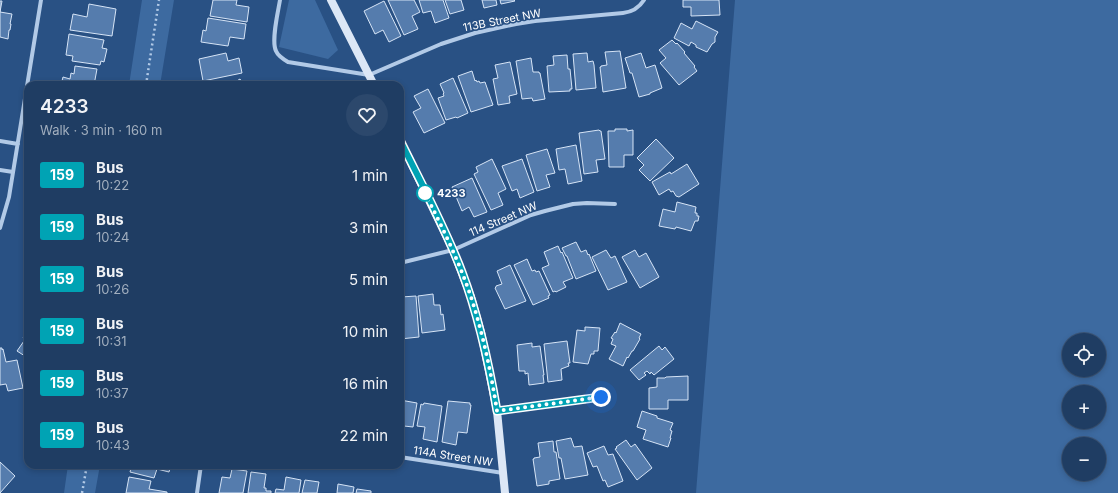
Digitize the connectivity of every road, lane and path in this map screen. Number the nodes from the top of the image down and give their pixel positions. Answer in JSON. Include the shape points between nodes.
{"nodes":[{"id":1,"x":41,"y":0,"type":"edge"},
{"id":2,"x":159,"y":0,"type":"edge"},
{"id":3,"x":280,"y":0,"type":"edge"},
{"id":4,"x":331,"y":0,"type":"edge"},
{"id":5,"x":643,"y":2,"type":"edge"},
{"id":6,"x":369,"y":75,"type":"junction"},
{"id":7,"x":28,"y":81,"type":"edge"},
{"id":8,"x":147,"y":81,"type":"edge"},
{"id":9,"x":372,"y":81,"type":"edge"},
{"id":10,"x":24,"y":106,"type":"edge"},
{"id":11,"x":0,"y":141,"type":"edge"},
{"id":12,"x":18,"y":144,"type":"junction"},
{"id":13,"x":404,"y":148,"type":"edge"},
{"id":14,"x":0,"y":170,"type":"edge"},
{"id":15,"x":14,"y":172,"type":"junction"},
{"id":16,"x":615,"y":204,"type":"dead end"},
{"id":17,"x":0,"y":228,"type":"edge"},
{"id":18,"x":453,"y":250,"type":"junction"},
{"id":19,"x":404,"y":262,"type":"edge"},
{"id":20,"x":601,"y":397,"type":"dead end"},
{"id":21,"x":497,"y":411,"type":"junction"},
{"id":22,"x":404,"y":458,"type":"edge"},
{"id":23,"x":85,"y":469,"type":"edge"},
{"id":24,"x":200,"y":469,"type":"edge"},
{"id":25,"x":504,"y":473,"type":"junction"},
{"id":26,"x":82,"y":493,"type":"edge"},
{"id":27,"x":197,"y":493,"type":"edge"},
{"id":28,"x":505,"y":493,"type":"edge"}],
"edges":[{"from":1,"to":7,"type":"street"},
{"from":2,"to":8,"type":"path"},
{"from":3,"to":6,"type":"street","via":[[274,44],[280,57],[288,62]]},
{"from":4,"to":6,"type":"street"},
{"from":5,"to":6,"type":"street","name":"113B Street NW","via":[[631,12],[535,21],[475,33],[441,44]]},
{"from":6,"to":9,"type":"street"},
{"from":10,"to":12,"type":"street"},
{"from":11,"to":12,"type":"street"},
{"from":12,"to":15,"type":"street"},
{"from":13,"to":18,"type":"street"},
{"from":14,"to":15,"type":"street"},
{"from":15,"to":17,"type":"street"},
{"from":16,"to":18,"type":"street","name":"114 Street NW","via":[[573,204],[545,210]]},
{"from":18,"to":19,"type":"street","name":"114 Street NW"},
{"from":18,"to":21,"type":"street","via":[[471,296],[481,332]]},
{"from":20,"to":21,"type":"street"},
{"from":21,"to":25,"type":"street"},
{"from":22,"to":25,"type":"street","name":"114A Street NW"},
{"from":23,"to":26,"type":"path"},
{"from":24,"to":27,"type":"street"},
{"from":25,"to":28,"type":"street"}]}
